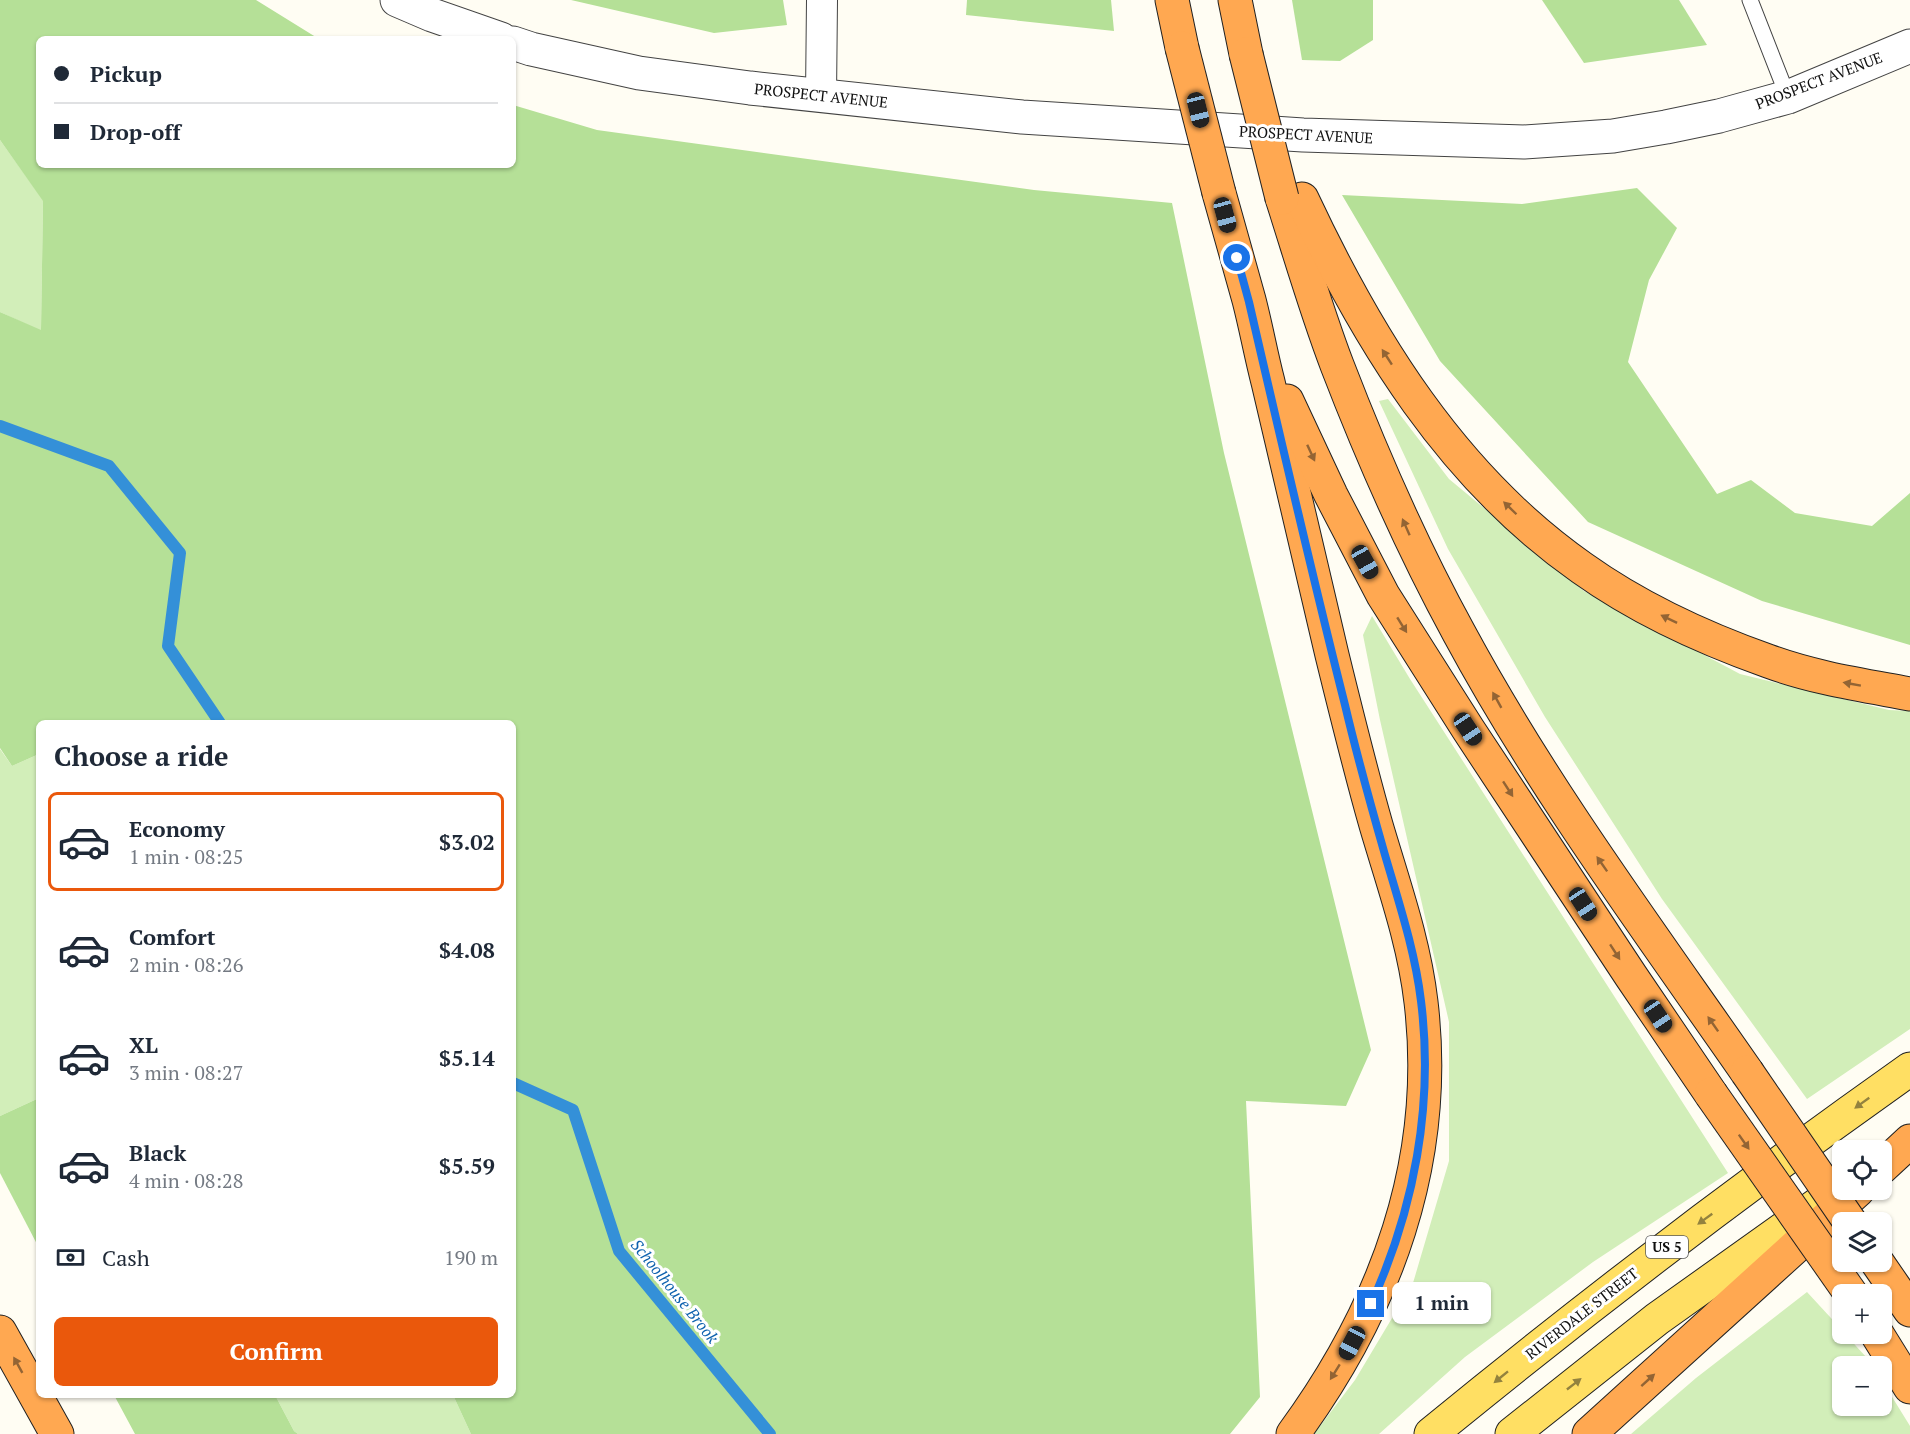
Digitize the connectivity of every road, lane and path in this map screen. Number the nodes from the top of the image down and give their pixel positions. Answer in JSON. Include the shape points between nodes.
{"nodes":[{"id":1,"x":398,"y":0,"type":"edge"},
{"id":2,"x":822,"y":0,"type":"edge"},
{"id":3,"x":1172,"y":0,"type":"edge"},
{"id":4,"x":1235,"y":0,"type":"edge"},
{"id":5,"x":1750,"y":0,"type":"edge"},
{"id":6,"x":492,"y":36,"type":"edge"},
{"id":7,"x":516,"y":44,"type":"edge"},
{"id":8,"x":1910,"y":46,"type":"edge"},
{"id":9,"x":821,"y":96,"type":"junction"},
{"id":10,"x":1788,"y":97,"type":"junction"},
{"id":11,"x":1292,"y":199,"type":"junction"},
{"id":12,"x":1249,"y":302,"type":"junction"},
{"id":13,"x":1910,"y":694,"type":"edge"},
{"id":14,"x":1910,"y":1069,"type":"edge"},
{"id":15,"x":1910,"y":1140,"type":"edge"},
{"id":16,"x":1892,"y":1152,"type":"edge"},
{"id":17,"x":1892,"y":1157,"type":"edge"},
{"id":18,"x":1832,"y":1194,"type":"edge"},
{"id":19,"x":1846,"y":1200,"type":"edge"},
{"id":20,"x":1843,"y":1212,"type":"edge"},
{"id":21,"x":1884,"y":1272,"type":"edge"},
{"id":22,"x":1844,"y":1284,"type":"edge"},
{"id":23,"x":1906,"y":1304,"type":"edge"},
{"id":24,"x":0,"y":1332,"type":"edge"},
{"id":25,"x":1883,"y":1344,"type":"edge"},
{"id":26,"x":1910,"y":1387,"type":"edge"},
{"id":27,"x":36,"y":1396,"type":"edge"},
{"id":28,"x":37,"y":1398,"type":"edge"},
{"id":29,"x":57,"y":1434,"type":"edge"},
{"id":30,"x":1293,"y":1434,"type":"edge"},
{"id":31,"x":1431,"y":1434,"type":"edge"},
{"id":32,"x":1512,"y":1434,"type":"edge"},
{"id":33,"x":1590,"y":1434,"type":"edge"}],
"edges":[{"from":1,"to":6,"type":"street"},
{"from":2,"to":9,"type":"street"},
{"from":3,"to":12,"type":"highway","bridge":true},
{"from":4,"to":11,"type":"highway","bridge":true,"via":[[1261,111]]},
{"from":5,"to":10,"type":"lane"},
{"from":7,"to":9,"type":"street","name":"PROSPECT AVENUE","via":[[639,74]]},
{"from":8,"to":10,"type":"street","name":"PROSPECT AVENUE"},
{"from":9,"to":10,"type":"street","name":"PROSPECT AVENUE","via":[[1022,117],[1303,135],[1524,142],[1613,136],[1666,127]]},
{"from":13,"to":11,"type":"highway","one_way":true,"via":[[1842,682],[1770,662],[1705,637],[1641,605],[1581,568],[1486,484],[1443,437],[1411,394],[1355,305],[1322,241]]},
{"from":20,"to":11,"type":"highway","one_way":true,"bridge":true,"via":[[1578,830],[1458,632],[1412,542],[1336,363]]},
{"from":12,"to":22,"type":"highway","one_way":true,"bridge":true,"via":[[1289,407],[1383,595],[1631,976]]},
{"from":12,"to":30,"type":"highway","one_way":true,"via":[[1346,712],[1408,932],[1421,1001],[1424,1044],[1421,1131],[1407,1207],[1395,1244],[1341,1362]]},
{"from":14,"to":31,"type":"main road","name":"RIVERDALE STREET","number":"US 5","one_way":true,"via":[[1673,1243]]},
{"from":15,"to":16,"type":"main road"},
{"from":15,"to":17,"type":"highway"},
{"from":32,"to":18,"type":"main road","one_way":true,"via":[[1657,1320]]},
{"from":33,"to":19,"type":"highway","one_way":true},
{"from":21,"to":23,"type":"highway"},
{"from":27,"to":24,"type":"highway","one_way":true},
{"from":25,"to":26,"type":"highway"},
{"from":29,"to":28,"type":"highway","one_way":true}]}
